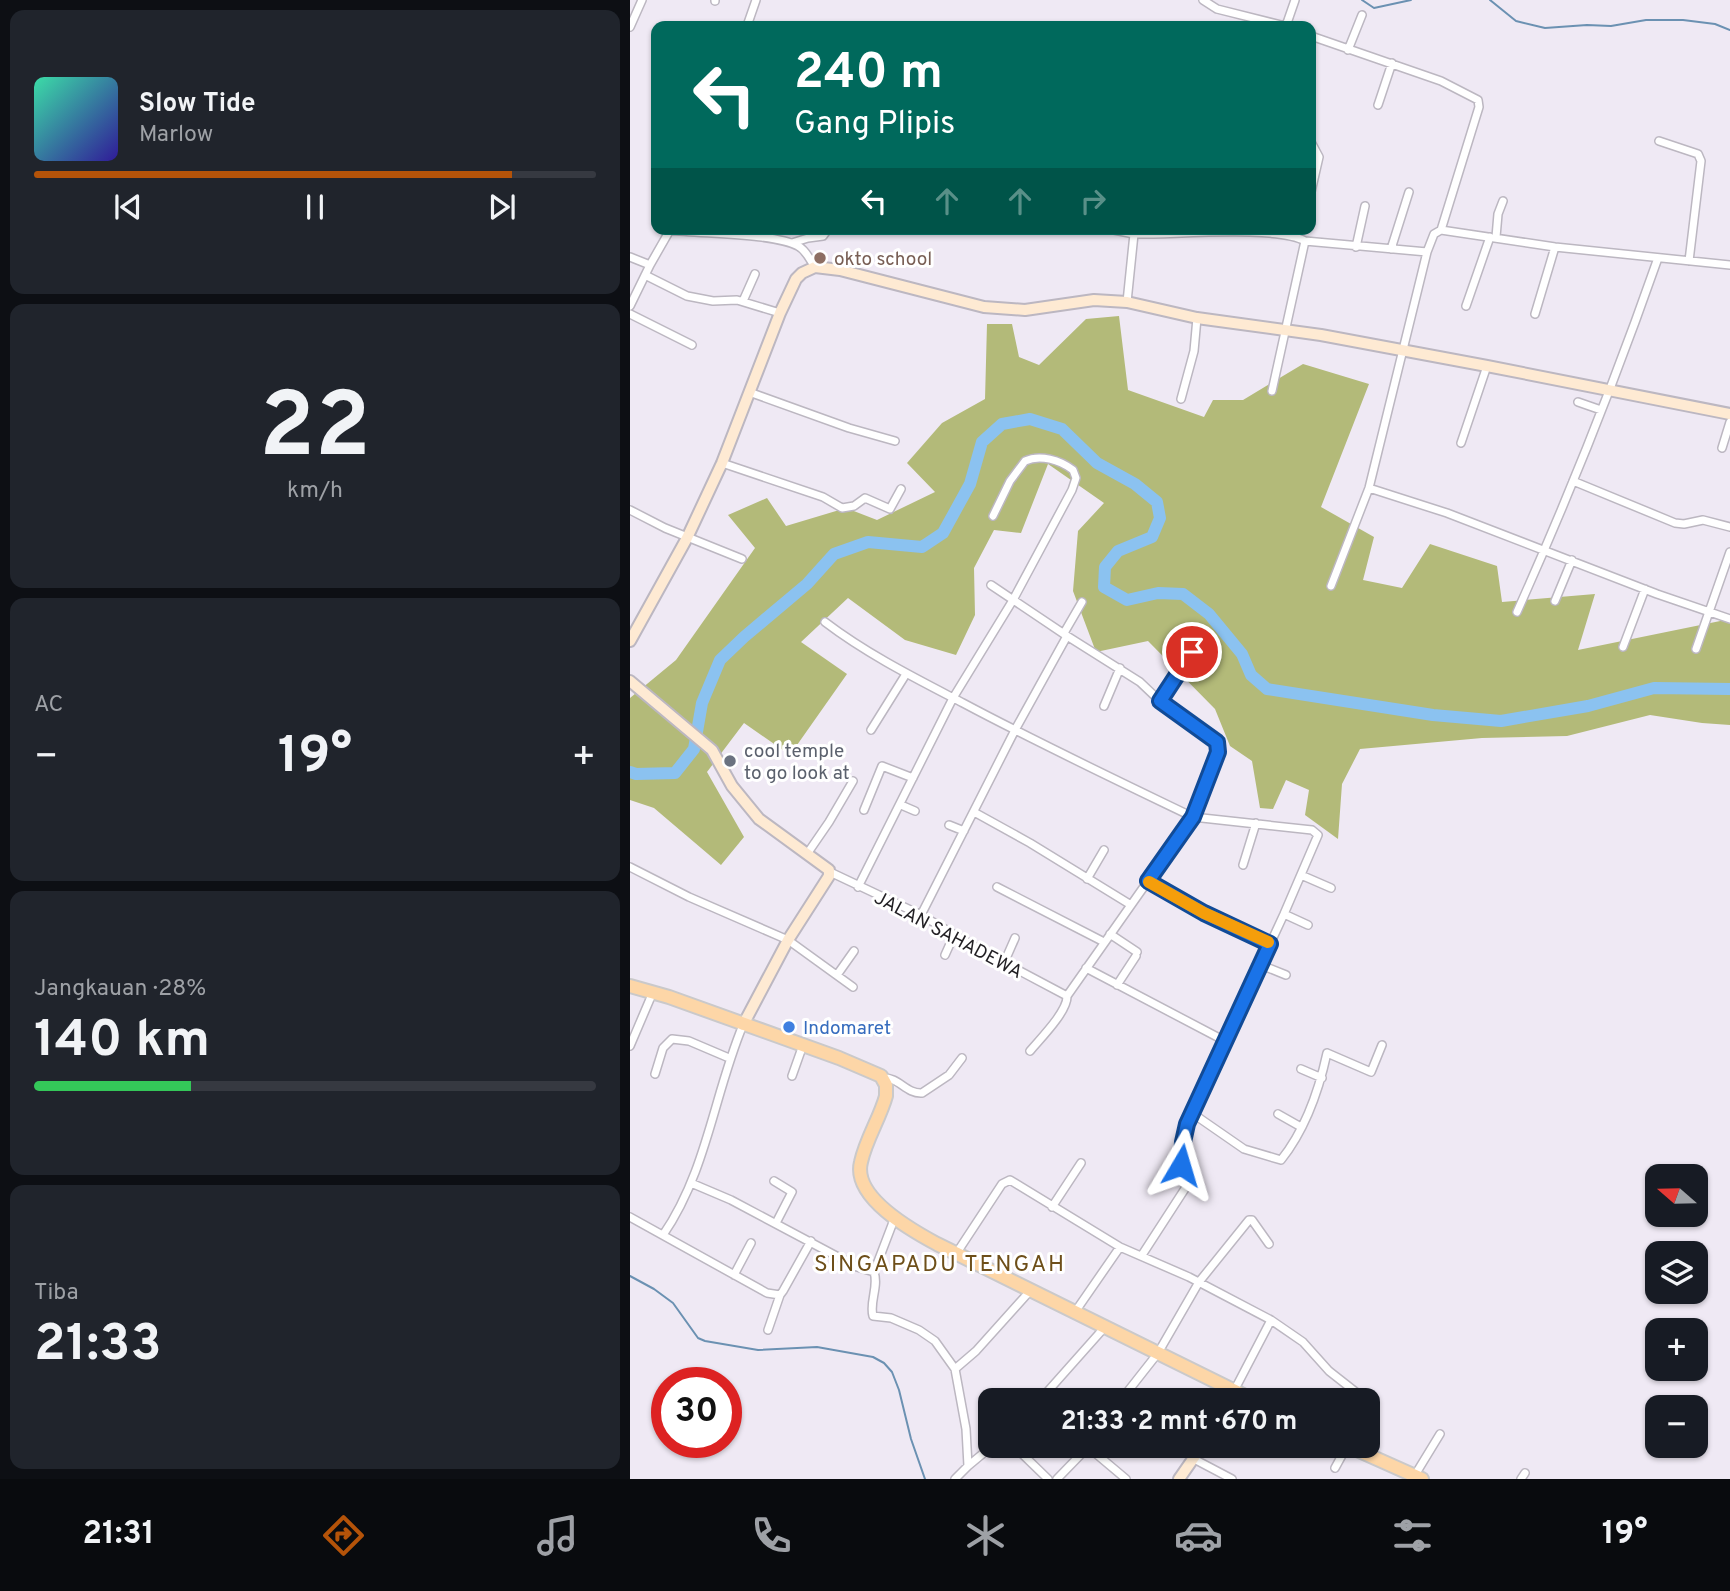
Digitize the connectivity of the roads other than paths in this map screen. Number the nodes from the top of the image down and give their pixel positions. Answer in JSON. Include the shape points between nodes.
{"nodes":[{"id":1,"x":642,"y":0,"type":"edge"},
{"id":2,"x":756,"y":0,"type":"edge"},
{"id":3,"x":1203,"y":0,"type":"edge"},
{"id":4,"x":1295,"y":0,"type":"edge"},
{"id":5,"x":1362,"y":15,"type":"dead end"},
{"id":6,"x":749,"y":21,"type":"edge"},
{"id":7,"x":1260,"y":21,"type":"edge"},
{"id":8,"x":1287,"y":21,"type":"edge"},
{"id":9,"x":630,"y":27,"type":"edge"},
{"id":10,"x":1316,"y":38,"type":"edge"},
{"id":11,"x":1348,"y":50,"type":"junction"},
{"id":12,"x":1392,"y":63,"type":"junction"},
{"id":13,"x":1378,"y":105,"type":"dead end"},
{"id":14,"x":1659,"y":141,"type":"dead end"},
{"id":15,"x":1316,"y":151,"type":"edge"},
{"id":16,"x":1316,"y":170,"type":"edge"},
{"id":17,"x":1409,"y":192,"type":"dead end"},
{"id":18,"x":1503,"y":201,"type":"dead end"},
{"id":19,"x":1365,"y":206,"type":"dead end"},
{"id":20,"x":1441,"y":230,"type":"junction"},
{"id":21,"x":668,"y":235,"type":"edge"},
{"id":22,"x":730,"y":235,"type":"edge"},
{"id":23,"x":824,"y":235,"type":"edge"},
{"id":24,"x":1134,"y":235,"type":"edge"},
{"id":25,"x":1301,"y":236,"type":"edge"},
{"id":26,"x":1493,"y":237,"type":"junction"},
{"id":27,"x":792,"y":243,"type":"junction"},
{"id":28,"x":1356,"y":247,"type":"junction"},
{"id":29,"x":1555,"y":247,"type":"junction"},
{"id":30,"x":1391,"y":249,"type":"junction"},
{"id":31,"x":1427,"y":252,"type":"junction"},
{"id":32,"x":630,"y":257,"type":"edge"},
{"id":33,"x":1658,"y":258,"type":"junction"},
{"id":34,"x":1689,"y":261,"type":"junction"},
{"id":35,"x":650,"y":265,"type":"junction"},
{"id":36,"x":1730,"y":265,"type":"edge"},
{"id":37,"x":811,"y":268,"type":"junction"},
{"id":38,"x":755,"y":274,"type":"dead end"},
{"id":39,"x":645,"y":275,"type":"junction"},
{"id":40,"x":743,"y":301,"type":"junction"},
{"id":41,"x":1127,"y":302,"type":"junction"},
{"id":42,"x":630,"y":306,"type":"edge"},
{"id":43,"x":1466,"y":306,"type":"dead end"},
{"id":44,"x":780,"y":313,"type":"junction"},
{"id":45,"x":630,"y":314,"type":"edge"},
{"id":46,"x":1535,"y":314,"type":"dead end"},
{"id":47,"x":1197,"y":318,"type":"junction"},
{"id":48,"x":1284,"y":330,"type":"junction"},
{"id":49,"x":692,"y":345,"type":"dead end"},
{"id":50,"x":1404,"y":350,"type":"junction"},
{"id":51,"x":1487,"y":366,"type":"junction"},
{"id":52,"x":1609,"y":389,"type":"junction"},
{"id":53,"x":1272,"y":391,"type":"dead end"},
{"id":54,"x":749,"y":392,"type":"junction"},
{"id":55,"x":1181,"y":399,"type":"dead end"},
{"id":56,"x":1578,"y":402,"type":"dead end"},
{"id":57,"x":1601,"y":410,"type":"junction"},
{"id":58,"x":1730,"y":414,"type":"edge"},
{"id":59,"x":1730,"y":422,"type":"edge"},
{"id":60,"x":895,"y":441,"type":"dead end"},
{"id":61,"x":1461,"y":443,"type":"dead end"},
{"id":62,"x":1722,"y":448,"type":"dead end"},
{"id":63,"x":722,"y":463,"type":"junction"},
{"id":64,"x":1573,"y":481,"type":"junction"},
{"id":65,"x":1369,"y":488,"type":"junction"},
{"id":66,"x":901,"y":489,"type":"dead end"},
{"id":67,"x":630,"y":510,"type":"edge"},
{"id":68,"x":993,"y":516,"type":"dead end"},
{"id":69,"x":1730,"y":527,"type":"edge"},
{"id":70,"x":687,"y":538,"type":"junction"},
{"id":71,"x":1545,"y":550,"type":"junction"},
{"id":72,"x":1730,"y":552,"type":"edge"},
{"id":73,"x":742,"y":559,"type":"dead end"},
{"id":74,"x":1572,"y":560,"type":"junction"},
{"id":75,"x":1721,"y":581,"type":"junction"},
{"id":76,"x":1730,"y":584,"type":"edge"},
{"id":77,"x":991,"y":585,"type":"dead end"},
{"id":78,"x":1331,"y":586,"type":"dead end"},
{"id":79,"x":1645,"y":589,"type":"junction"},
{"id":80,"x":1013,"y":600,"type":"junction"},
{"id":81,"x":1555,"y":600,"type":"dead end"},
{"id":82,"x":1082,"y":603,"type":"dead end"},
{"id":83,"x":1517,"y":612,"type":"dead end"},
{"id":84,"x":1709,"y":612,"type":"junction"},
{"id":85,"x":1730,"y":619,"type":"edge"},
{"id":86,"x":824,"y":622,"type":"dead end"},
{"id":87,"x":1066,"y":635,"type":"junction"},
{"id":88,"x":630,"y":641,"type":"edge"},
{"id":89,"x":1623,"y":647,"type":"dead end"},
{"id":90,"x":1696,"y":649,"type":"dead end"},
{"id":91,"x":1192,"y":652,"type":"dead end"},
{"id":92,"x":1120,"y":668,"type":"junction"},
{"id":93,"x":906,"y":674,"type":"junction"},
{"id":94,"x":630,"y":681,"type":"edge"},
{"id":95,"x":953,"y":698,"type":"junction"},
{"id":96,"x":1160,"y":701,"type":"junction"},
{"id":97,"x":1104,"y":706,"type":"dead end"},
{"id":98,"x":871,"y":730,"type":"dead end"},
{"id":99,"x":1015,"y":730,"type":"junction"},
{"id":100,"x":913,"y":778,"type":"junction"},
{"id":101,"x":853,"y":781,"type":"dead end"},
{"id":102,"x":901,"y":805,"type":"junction"},
{"id":103,"x":864,"y":810,"type":"dead end"},
{"id":104,"x":915,"y":811,"type":"dead end"},
{"id":105,"x":974,"y":812,"type":"junction"},
{"id":106,"x":1193,"y":817,"type":"junction"},
{"id":107,"x":1256,"y":824,"type":"junction"},
{"id":108,"x":949,"y":825,"type":"dead end"},
{"id":109,"x":964,"y":831,"type":"junction"},
{"id":110,"x":1104,"y":850,"type":"dead end"},
{"id":111,"x":807,"y":854,"type":"junction"},
{"id":112,"x":1243,"y":866,"type":"dead end"},
{"id":113,"x":630,"y":867,"type":"edge"},
{"id":114,"x":830,"y":872,"type":"junction"},
{"id":115,"x":1301,"y":875,"type":"junction"},
{"id":116,"x":1087,"y":879,"type":"junction"},
{"id":117,"x":1148,"y":881,"type":"junction"},
{"id":118,"x":858,"y":887,"type":"junction"},
{"id":119,"x":997,"y":887,"type":"dead end"},
{"id":120,"x":1331,"y":888,"type":"dead end"},
{"id":121,"x":1131,"y":905,"type":"junction"},
{"id":122,"x":1284,"y":914,"type":"junction"},
{"id":123,"x":921,"y":915,"type":"junction"},
{"id":124,"x":1308,"y":925,"type":"dead end"},
{"id":125,"x":1110,"y":934,"type":"junction"},
{"id":126,"x":954,"y":935,"type":"junction"},
{"id":127,"x":1015,"y":939,"type":"dead end"},
{"id":128,"x":788,"y":940,"type":"junction"},
{"id":129,"x":1104,"y":942,"type":"junction"},
{"id":130,"x":1270,"y":944,"type":"junction"},
{"id":131,"x":854,"y":951,"type":"dead end"},
{"id":132,"x":945,"y":955,"type":"dead end"},
{"id":133,"x":1004,"y":963,"type":"junction"},
{"id":134,"x":1261,"y":965,"type":"junction"},
{"id":135,"x":1086,"y":968,"type":"junction"},
{"id":136,"x":837,"y":975,"type":"junction"},
{"id":137,"x":1286,"y":975,"type":"dead end"},
{"id":138,"x":1117,"y":985,"type":"junction"},
{"id":139,"x":630,"y":986,"type":"edge"},
{"id":140,"x":853,"y":987,"type":"dead end"},
{"id":141,"x":653,"y":992,"type":"junction"},
{"id":142,"x":1067,"y":996,"type":"junction"},
{"id":143,"x":743,"y":1025,"type":"junction"},
{"id":144,"x":1225,"y":1041,"type":"junction"},
{"id":145,"x":803,"y":1045,"type":"junction"},
{"id":146,"x":1382,"y":1045,"type":"dead end"},
{"id":147,"x":630,"y":1046,"type":"edge"},
{"id":148,"x":1030,"y":1051,"type":"dead end"},
{"id":149,"x":730,"y":1058,"type":"junction"},
{"id":150,"x":962,"y":1058,"type":"dead end"},
{"id":151,"x":1301,"y":1069,"type":"dead end"},
{"id":152,"x":655,"y":1074,"type":"dead end"},
{"id":153,"x":792,"y":1076,"type":"dead end"},
{"id":154,"x":883,"y":1078,"type":"junction"},
{"id":155,"x":1322,"y":1079,"type":"junction"},
{"id":156,"x":1192,"y":1113,"type":"junction"},
{"id":157,"x":1278,"y":1114,"type":"dead end"},
{"id":158,"x":1301,"y":1127,"type":"junction"},
{"id":159,"x":1080,"y":1163,"type":"dead end"},
{"id":160,"x":774,"y":1181,"type":"dead end"},
{"id":161,"x":691,"y":1183,"type":"junction"},
{"id":162,"x":1052,"y":1207,"type":"junction"},
{"id":163,"x":895,"y":1217,"type":"junction"},
{"id":164,"x":631,"y":1220,"type":"edge"},
{"id":165,"x":776,"y":1223,"type":"junction"},
{"id":166,"x":663,"y":1234,"type":"junction"},
{"id":167,"x":811,"y":1241,"type":"junction"},
{"id":168,"x":751,"y":1243,"type":"dead end"},
{"id":169,"x":1269,"y":1244,"type":"dead end"},
{"id":170,"x":1120,"y":1247,"type":"junction"},
{"id":171,"x":956,"y":1254,"type":"junction"},
{"id":172,"x":1142,"y":1255,"type":"junction"},
{"id":173,"x":874,"y":1272,"type":"junction"},
{"id":174,"x":734,"y":1275,"type":"junction"},
{"id":175,"x":1199,"y":1282,"type":"junction"},
{"id":176,"x":1030,"y":1291,"type":"junction"},
{"id":177,"x":780,"y":1295,"type":"junction"},
{"id":178,"x":1075,"y":1312,"type":"junction"},
{"id":179,"x":1272,"y":1320,"type":"junction"},
{"id":180,"x":1104,"y":1328,"type":"junction"},
{"id":181,"x":768,"y":1330,"type":"dead end"},
{"id":182,"x":1158,"y":1353,"type":"junction"},
{"id":183,"x":955,"y":1369,"type":"junction"},
{"id":184,"x":1051,"y":1388,"type":"edge"},
{"id":185,"x":1130,"y":1388,"type":"edge"},
{"id":186,"x":1219,"y":1388,"type":"edge"},
{"id":187,"x":1235,"y":1388,"type":"edge"},
{"id":188,"x":1352,"y":1388,"type":"edge"},
{"id":189,"x":1440,"y":1434,"type":"dead end"},
{"id":190,"x":978,"y":1458,"type":"edge"},
{"id":191,"x":1026,"y":1458,"type":"edge"},
{"id":192,"x":1077,"y":1458,"type":"edge"},
{"id":193,"x":1102,"y":1458,"type":"edge"},
{"id":194,"x":1340,"y":1458,"type":"edge"},
{"id":195,"x":1375,"y":1458,"type":"edge"},
{"id":196,"x":1194,"y":1459,"type":"joint"},
{"id":197,"x":968,"y":1466,"type":"junction"},
{"id":198,"x":1335,"y":1468,"type":"dead end"},
{"id":199,"x":1419,"y":1477,"type":"edge"},
{"id":200,"x":955,"y":1479,"type":"edge"},
{"id":201,"x":1048,"y":1479,"type":"edge"},
{"id":202,"x":1057,"y":1479,"type":"edge"},
{"id":203,"x":1126,"y":1479,"type":"edge"},
{"id":204,"x":1179,"y":1479,"type":"edge"},
{"id":205,"x":1233,"y":1479,"type":"edge"}],
"edges":[{"from":1,"to":9,"type":"street"},
{"from":2,"to":6,"type":"street"},
{"from":3,"to":7,"type":"street","via":[[1217,9]]},
{"from":4,"to":8,"type":"street"},
{"from":5,"to":11,"type":"street"},
{"from":10,"to":11,"type":"street"},
{"from":11,"to":12,"type":"street"},
{"from":12,"to":13,"type":"street"},
{"from":12,"to":20,"type":"street","via":[[1478,100]]},
{"from":14,"to":34,"type":"street","via":[[1698,154],[1701,161]]},
{"from":15,"to":16,"type":"street"},
{"from":17,"to":30,"type":"street"},
{"from":18,"to":26,"type":"street"},
{"from":19,"to":28,"type":"street"},
{"from":20,"to":26,"type":"street"},
{"from":20,"to":31,"type":"street","via":[[1434,234]]},
{"from":21,"to":35,"type":"street"},
{"from":22,"to":27,"type":"street"},
{"from":23,"to":27,"type":"street"},
{"from":24,"to":41,"type":"street"},
{"from":25,"to":28,"type":"street"},
{"from":25,"to":48,"type":"street"},
{"from":26,"to":29,"type":"street"},
{"from":26,"to":43,"type":"street"},
{"from":27,"to":37,"type":"street","via":[[807,254]]},
{"from":28,"to":30,"type":"street"},
{"from":29,"to":33,"type":"street"},
{"from":29,"to":46,"type":"street"},
{"from":30,"to":31,"type":"street"},
{"from":31,"to":50,"type":"street"},
{"from":32,"to":35,"type":"street"},
{"from":33,"to":34,"type":"street"},
{"from":33,"to":52,"type":"street"},
{"from":34,"to":36,"type":"street"},
{"from":35,"to":39,"type":"street"},
{"from":37,"to":41,"type":"main road","via":[[840,270],[1007,310],[1094,300]]},
{"from":37,"to":44,"type":"main road","via":[[796,279]]},
{"from":38,"to":40,"type":"street"},
{"from":39,"to":40,"type":"street","via":[[687,296]]},
{"from":39,"to":42,"type":"street"},
{"from":40,"to":44,"type":"street"},
{"from":41,"to":47,"type":"main road"},
{"from":44,"to":54,"type":"main road"},
{"from":45,"to":49,"type":"street"},
{"from":47,"to":48,"type":"main road"},
{"from":47,"to":55,"type":"street"},
{"from":48,"to":50,"type":"main road"},
{"from":48,"to":53,"type":"street"},
{"from":50,"to":51,"type":"main road"},
{"from":50,"to":65,"type":"street"},
{"from":51,"to":52,"type":"main road"},
{"from":51,"to":61,"type":"street"},
{"from":52,"to":57,"type":"street"},
{"from":52,"to":58,"type":"main road"},
{"from":54,"to":60,"type":"street"},
{"from":54,"to":63,"type":"main road"},
{"from":56,"to":57,"type":"street"},
{"from":57,"to":64,"type":"street"},
{"from":59,"to":62,"type":"street"},
{"from":63,"to":66,"type":"street","via":[[823,497],[842,508],[865,498],[890,509]]},
{"from":63,"to":70,"type":"main road"},
{"from":64,"to":69,"type":"street","via":[[1675,523],[1703,520]]},
{"from":64,"to":71,"type":"street"},
{"from":65,"to":71,"type":"street"},
{"from":65,"to":78,"type":"street"},
{"from":67,"to":70,"type":"street"},
{"from":68,"to":80,"type":"street","via":[[1024,461],[1039,457],[1073,470],[1072,491]]},
{"from":70,"to":73,"type":"street"},
{"from":70,"to":88,"type":"main road"},
{"from":71,"to":74,"type":"street"},
{"from":71,"to":83,"type":"street"},
{"from":72,"to":75,"type":"street"},
{"from":74,"to":79,"type":"street"},
{"from":74,"to":81,"type":"street"},
{"from":75,"to":76,"type":"street"},
{"from":75,"to":84,"type":"street"},
{"from":77,"to":80,"type":"street"},
{"from":79,"to":84,"type":"street"},
{"from":79,"to":89,"type":"street"},
{"from":80,"to":87,"type":"street"},
{"from":80,"to":95,"type":"street"},
{"from":82,"to":87,"type":"street"},
{"from":84,"to":85,"type":"street"},
{"from":84,"to":90,"type":"street"},
{"from":86,"to":93,"type":"street"},
{"from":87,"to":92,"type":"street"},
{"from":87,"to":99,"type":"street"},
{"from":91,"to":96,"type":"street"},
{"from":92,"to":96,"type":"street"},
{"from":92,"to":97,"type":"street"},
{"from":93,"to":95,"type":"street"},
{"from":93,"to":98,"type":"street"},
{"from":94,"to":111,"type":"main road","via":[[718,757],[752,813]]},
{"from":95,"to":99,"type":"street"},
{"from":95,"to":100,"type":"street"},
{"from":96,"to":106,"type":"street","via":[[1217,742],[1218,752]]},
{"from":99,"to":105,"type":"street"},
{"from":99,"to":106,"type":"street"},
{"from":100,"to":102,"type":"street"},
{"from":100,"to":103,"type":"street","via":[[881,766]]},
{"from":101,"to":111,"type":"street"},
{"from":102,"to":104,"type":"street"},
{"from":102,"to":118,"type":"street"},
{"from":105,"to":109,"type":"street"},
{"from":105,"to":116,"type":"street"},
{"from":106,"to":107,"type":"street"},
{"from":106,"to":117,"type":"street"},
{"from":107,"to":112,"type":"street"},
{"from":107,"to":115,"type":"street","via":[[1317,833]]},
{"from":108,"to":109,"type":"street"},
{"from":109,"to":123,"type":"street"},
{"from":110,"to":116,"type":"street"},
{"from":111,"to":114,"type":"main road"},
{"from":113,"to":128,"type":"street"},
{"from":114,"to":118,"type":"street","name":"JALAN SAHADEWA"},
{"from":114,"to":128,"type":"main road"},
{"from":115,"to":120,"type":"street"},
{"from":115,"to":122,"type":"street"},
{"from":116,"to":121,"type":"street"},
{"from":117,"to":121,"type":"street"},
{"from":117,"to":130,"type":"street"},
{"from":118,"to":123,"type":"street","name":"JALAN SAHADEWA"},
{"from":119,"to":129,"type":"street"},
{"from":121,"to":125,"type":"street"},
{"from":122,"to":124,"type":"street"},
{"from":122,"to":130,"type":"street"},
{"from":123,"to":126,"type":"street","name":"JALAN SAHADEWA"},
{"from":125,"to":129,"type":"street"},
{"from":125,"to":138,"type":"street","via":[[1137,954]]},
{"from":126,"to":132,"type":"street"},
{"from":126,"to":133,"type":"street","name":"JALAN SAHADEWA"},
{"from":127,"to":133,"type":"street"},
{"from":128,"to":136,"type":"street"},
{"from":128,"to":143,"type":"main road"},
{"from":129,"to":135,"type":"street"},
{"from":130,"to":134,"type":"street"},
{"from":131,"to":136,"type":"street"},
{"from":133,"to":142,"type":"street","name":"JALAN SAHADEWA"},
{"from":134,"to":137,"type":"street"},
{"from":134,"to":144,"type":"street"},
{"from":135,"to":138,"type":"street"},
{"from":135,"to":142,"type":"street"},
{"from":136,"to":140,"type":"street"},
{"from":138,"to":144,"type":"street"},
{"from":139,"to":141,"type":"main road"},
{"from":141,"to":143,"type":"main road"},
{"from":141,"to":147,"type":"street"},
{"from":142,"to":148,"type":"street","via":[[1064,1008]]},
{"from":143,"to":145,"type":"main road"},
{"from":143,"to":149,"type":"street"},
{"from":144,"to":156,"type":"street"},
{"from":145,"to":153,"type":"street"},
{"from":145,"to":154,"type":"main road"},
{"from":146,"to":155,"type":"street","via":[[1371,1072],[1327,1053]]},
{"from":149,"to":152,"type":"street","via":[[672,1039],[663,1048]]},
{"from":149,"to":161,"type":"street"},
{"from":150,"to":154,"type":"street","via":[[949,1075],[922,1094]]},
{"from":151,"to":155,"type":"street"},
{"from":154,"to":163,"type":"main road","via":[[886,1096],[863,1152],[859,1175],[867,1192]]},
{"from":155,"to":158,"type":"street"},
{"from":156,"to":158,"type":"street","via":[[1244,1149],[1276,1160],[1283,1158]]},
{"from":156,"to":172,"type":"street","via":[[1181,1159],[1188,1184]]},
{"from":157,"to":158,"type":"street"},
{"from":159,"to":162,"type":"street"},
{"from":160,"to":165,"type":"street","via":[[792,1192]]},
{"from":161,"to":165,"type":"street"},
{"from":161,"to":166,"type":"street"},
{"from":162,"to":170,"type":"street"},
{"from":162,"to":171,"type":"street","via":[[1007,1180]]},
{"from":163,"to":171,"type":"main road"},
{"from":163,"to":173,"type":"street"},
{"from":164,"to":166,"type":"street"},
{"from":165,"to":167,"type":"street"},
{"from":166,"to":174,"type":"street"},
{"from":167,"to":173,"type":"street"},
{"from":167,"to":177,"type":"street"},
{"from":168,"to":174,"type":"street"},
{"from":169,"to":175,"type":"street","via":[[1249,1219]]},
{"from":170,"to":172,"type":"street"},
{"from":170,"to":178,"type":"street"},
{"from":171,"to":176,"type":"main road"},
{"from":172,"to":175,"type":"street"},
{"from":173,"to":183,"type":"street","via":[[873,1316],[919,1330]]},
{"from":174,"to":177,"type":"street"},
{"from":175,"to":179,"type":"street"},
{"from":175,"to":182,"type":"street"},
{"from":176,"to":178,"type":"main road"},
{"from":176,"to":183,"type":"street"},
{"from":177,"to":181,"type":"street"},
{"from":178,"to":180,"type":"main road"},
{"from":179,"to":187,"type":"street"},
{"from":179,"to":188,"type":"street"},
{"from":180,"to":182,"type":"main road"},
{"from":180,"to":184,"type":"street"},
{"from":182,"to":185,"type":"street"},
{"from":182,"to":186,"type":"main road"},
{"from":183,"to":197,"type":"street"},
{"from":189,"to":199,"type":"street"},
{"from":190,"to":197,"type":"street"},
{"from":191,"to":201,"type":"street"},
{"from":192,"to":202,"type":"street"},
{"from":193,"to":203,"type":"street"},
{"from":194,"to":198,"type":"street"},
{"from":195,"to":199,"type":"main road"},
{"from":196,"to":204,"type":"main road"},
{"from":196,"to":205,"type":"street"},
{"from":197,"to":200,"type":"street"}]}
